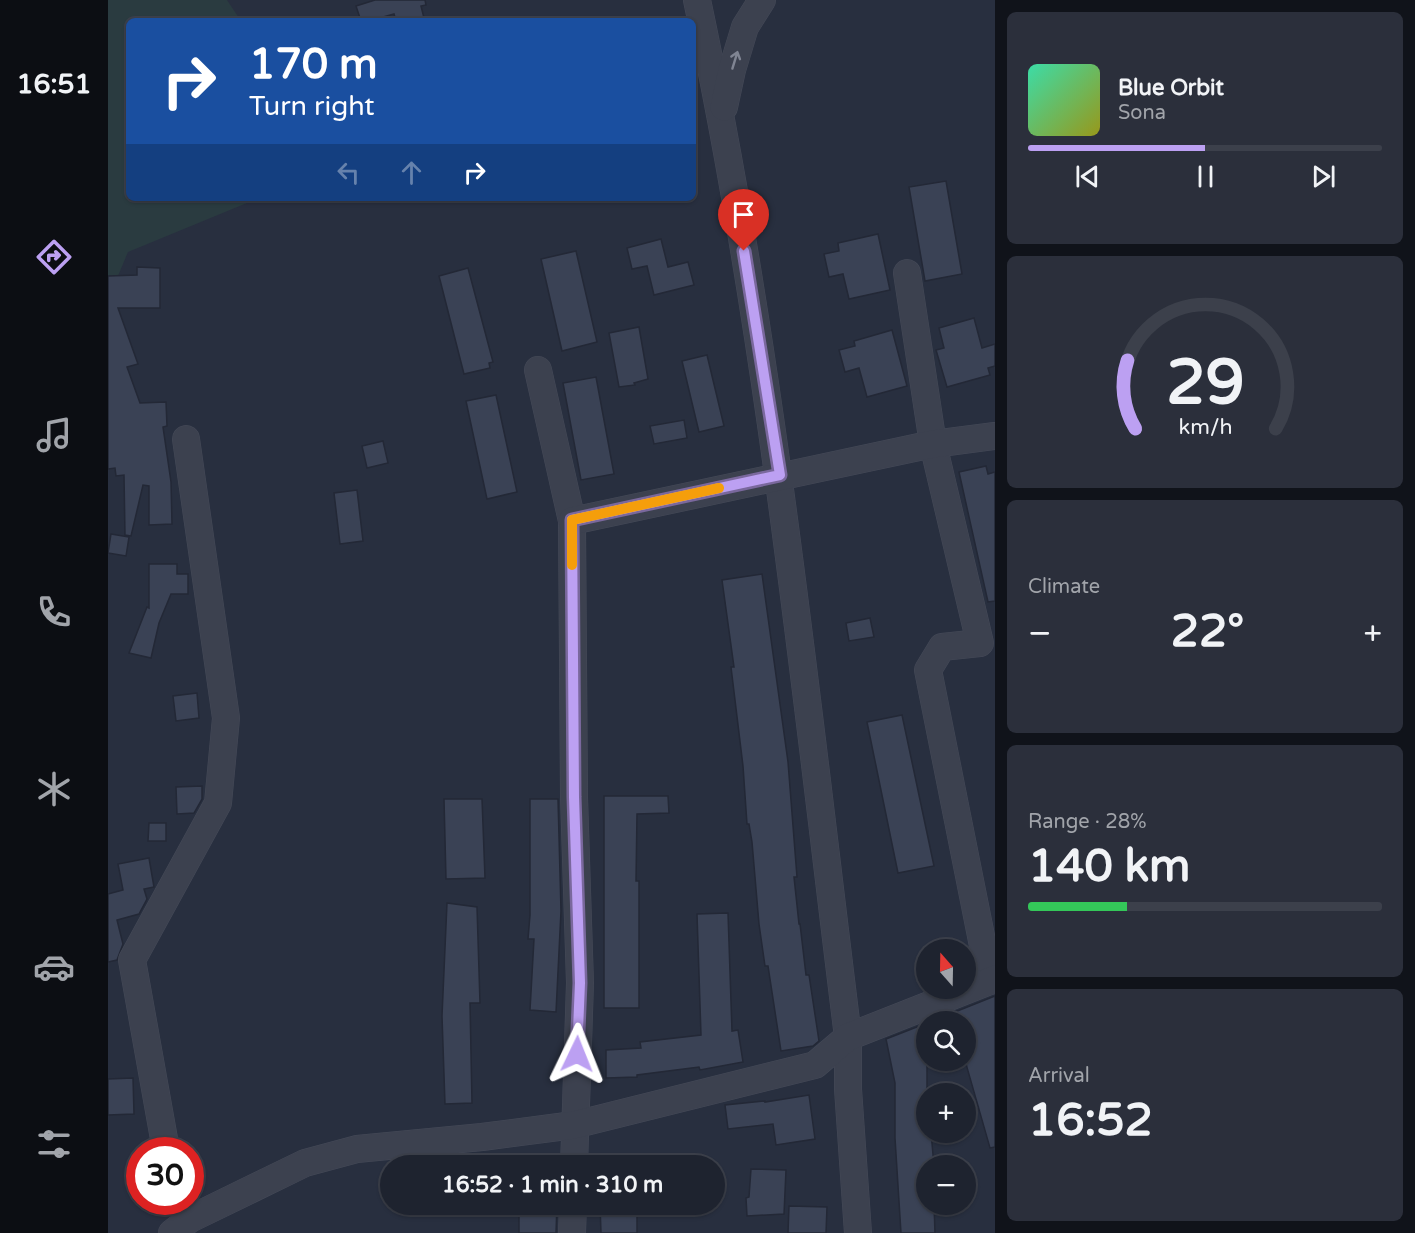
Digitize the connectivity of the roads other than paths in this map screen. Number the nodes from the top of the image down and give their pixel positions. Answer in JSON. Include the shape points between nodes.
{"nodes":[{"id":1,"x":697,"y":0,"type":"edge"},
{"id":2,"x":762,"y":0,"type":"edge"},
{"id":3,"x":722,"y":117,"type":"junction"},
{"id":4,"x":907,"y":273,"type":"dead end"},
{"id":5,"x":538,"y":370,"type":"dead end"},
{"id":6,"x":995,"y":436,"type":"edge"},
{"id":7,"x":186,"y":439,"type":"dead end"},
{"id":8,"x":933,"y":444,"type":"junction"},
{"id":9,"x":780,"y":475,"type":"junction"},
{"id":10,"x":572,"y":520,"type":"junction"},
{"id":11,"x":988,"y":641,"type":"edge"},
{"id":12,"x":993,"y":980,"type":"edge"},
{"id":13,"x":848,"y":1036,"type":"junction"},
{"id":14,"x":574,"y":1125,"type":"junction"},
{"id":15,"x":164,"y":1137,"type":"edge"},
{"id":16,"x":573,"y":1155,"type":"edge"},
{"id":17,"x":573,"y":1215,"type":"edge"},
{"id":18,"x":182,"y":1218,"type":"edge"},
{"id":19,"x":572,"y":1233,"type":"edge"},
{"id":20,"x":858,"y":1233,"type":"edge"}],
"edges":[{"from":1,"to":3,"type":"street"},
{"from":3,"to":2,"type":"street","one_way":true,"via":[[745,27]]},
{"from":3,"to":9,"type":"street"},
{"from":4,"to":8,"type":"street"},
{"from":5,"to":10,"type":"street"},
{"from":6,"to":8,"type":"street"},
{"from":7,"to":15,"type":"street","via":[[226,718],[218,803],[132,960]]},
{"from":8,"to":9,"type":"street"},
{"from":8,"to":11,"type":"street"},
{"from":9,"to":10,"type":"street"},
{"from":9,"to":13,"type":"street"},
{"from":10,"to":14,"type":"street","via":[[580,983]]},
{"from":11,"to":12,"type":"street","via":[[942,647],[928,670]]},
{"from":12,"to":13,"type":"street"},
{"from":13,"to":14,"type":"street","via":[[815,1065]]},
{"from":13,"to":20,"type":"street"},
{"from":14,"to":16,"type":"street"},
{"from":14,"to":18,"type":"street","via":[[357,1149],[305,1163]]},
{"from":17,"to":19,"type":"street"}]}
